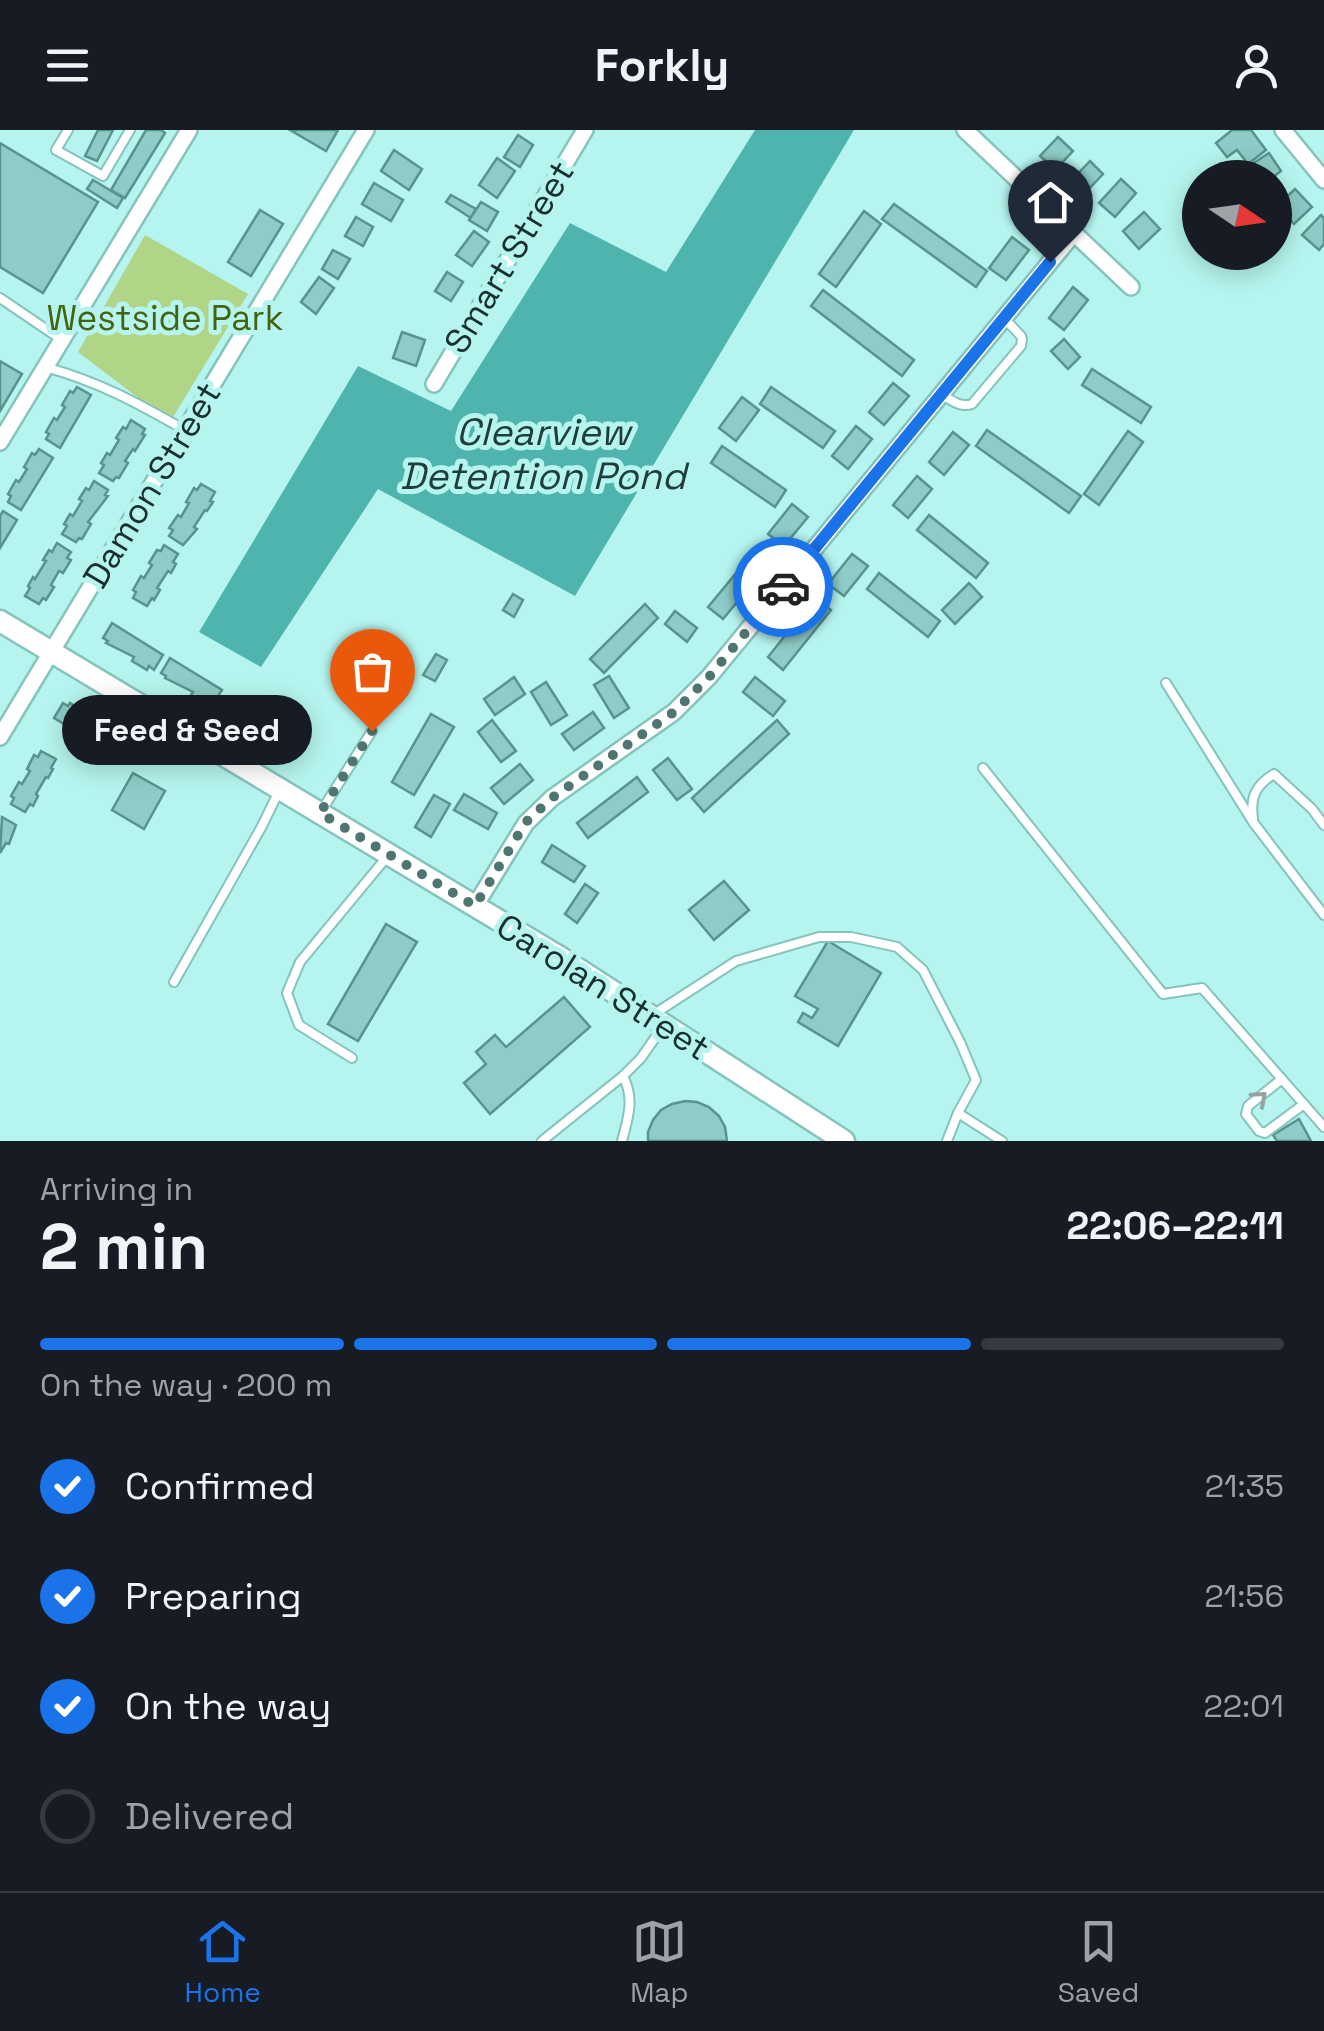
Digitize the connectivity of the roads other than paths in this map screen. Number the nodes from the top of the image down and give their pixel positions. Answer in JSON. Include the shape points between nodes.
{"nodes":[{"id":1,"x":68,"y":130,"type":"edge"},
{"id":2,"x":130,"y":130,"type":"edge"},
{"id":3,"x":189,"y":130,"type":"edge"},
{"id":4,"x":366,"y":130,"type":"edge"},
{"id":5,"x":584,"y":130,"type":"edge"},
{"id":6,"x":964,"y":130,"type":"edge"},
{"id":7,"x":1283,"y":130,"type":"edge"},
{"id":8,"x":1324,"y":180,"type":"edge"},
{"id":9,"x":1074,"y":233,"type":"junction"},
{"id":10,"x":1131,"y":287,"type":"dead end"},
{"id":11,"x":0,"y":298,"type":"edge"},
{"id":12,"x":1004,"y":318,"type":"junction"},
{"id":13,"x":62,"y":340,"type":"junction"},
{"id":14,"x":45,"y":367,"type":"junction"},
{"id":15,"x":434,"y":384,"type":"dead end"},
{"id":16,"x":941,"y":394,"type":"junction"},
{"id":17,"x":186,"y":430,"type":"junction"},
{"id":18,"x":0,"y":442,"type":"edge"},
{"id":19,"x":0,"y":621,"type":"edge"},
{"id":20,"x":52,"y":652,"type":"junction"},
{"id":21,"x":1166,"y":683,"type":"dead end"},
{"id":22,"x":372,"y":731,"type":"dead end"},
{"id":23,"x":0,"y":737,"type":"edge"},
{"id":24,"x":983,"y":768,"type":"dead end"},
{"id":25,"x":280,"y":789,"type":"junction"},
{"id":26,"x":320,"y":813,"type":"junction"},
{"id":27,"x":1253,"y":822,"type":"junction"},
{"id":28,"x":1324,"y":825,"type":"edge"},
{"id":29,"x":389,"y":854,"type":"junction"},
{"id":30,"x":475,"y":906,"type":"junction"},
{"id":31,"x":1324,"y":915,"type":"edge"},
{"id":32,"x":174,"y":982,"type":"dead end"},
{"id":33,"x":657,"y":1020,"type":"junction"},
{"id":34,"x":352,"y":1058,"type":"dead end"},
{"id":35,"x":624,"y":1076,"type":"junction"},
{"id":36,"x":1282,"y":1079,"type":"junction"},
{"id":37,"x":1304,"y":1104,"type":"junction"},
{"id":38,"x":958,"y":1113,"type":"junction"},
{"id":39,"x":1324,"y":1127,"type":"edge"},
{"id":40,"x":542,"y":1141,"type":"edge"},
{"id":41,"x":622,"y":1141,"type":"edge"},
{"id":42,"x":844,"y":1141,"type":"edge"},
{"id":43,"x":948,"y":1141,"type":"edge"},
{"id":44,"x":1002,"y":1141,"type":"edge"}],
"edges":[{"from":1,"to":2,"type":"lane","via":[[56,150],[103,176]]},
{"from":3,"to":13,"type":"street"},
{"from":4,"to":17,"type":"street","name":"Damon Street"},
{"from":5,"to":15,"type":"street","name":"Smart Street"},
{"from":6,"to":9,"type":"street"},
{"from":7,"to":8,"type":"street"},
{"from":9,"to":10,"type":"street"},
{"from":9,"to":12,"type":"street"},
{"from":11,"to":13,"type":"lane"},
{"from":12,"to":16,"type":"street"},
{"from":12,"to":16,"type":"lane","via":[[1021,346],[972,404]]},
{"from":13,"to":14,"type":"street"},
{"from":14,"to":17,"type":"lane","via":[[113,390]]},
{"from":14,"to":18,"type":"street"},
{"from":16,"to":30,"type":"street","via":[[709,677],[674,712],[526,822]]},
{"from":17,"to":20,"type":"street","name":"Damon Street"},
{"from":19,"to":20,"type":"street","name":"Carolan Street"},
{"from":20,"to":23,"type":"street","name":"Damon Street"},
{"from":20,"to":25,"type":"street","name":"Carolan Street"},
{"from":21,"to":27,"type":"lane"},
{"from":22,"to":26,"type":"lane"},
{"from":24,"to":36,"type":"lane","via":[[1164,994],[1202,988]]},
{"from":25,"to":26,"type":"street","name":"Carolan Street"},
{"from":25,"to":32,"type":"lane"},
{"from":26,"to":29,"type":"street","name":"Carolan Street"},
{"from":27,"to":28,"type":"lane","via":[[1260,783],[1274,774]]},
{"from":27,"to":31,"type":"lane"},
{"from":29,"to":30,"type":"street","name":"Carolan Street"},
{"from":29,"to":34,"type":"lane","via":[[300,962],[287,993],[299,1025]]},
{"from":30,"to":33,"type":"street","name":"Carolan Street"},
{"from":33,"to":35,"type":"lane","via":[[648,1049]]},
{"from":33,"to":38,"type":"lane","via":[[736,962],[819,936],[897,947],[923,970],[976,1080]]},
{"from":33,"to":42,"type":"street","name":"Carolan Street"},
{"from":35,"to":40,"type":"lane"},
{"from":35,"to":41,"type":"lane","via":[[631,1090]]},
{"from":36,"to":37,"type":"lane"},
{"from":37,"to":36,"type":"lane","one_way":true,"via":[[1259,1131],[1246,1114],[1248,1106]]},
{"from":37,"to":39,"type":"lane"},
{"from":38,"to":43,"type":"lane"},
{"from":38,"to":44,"type":"lane"}]}
